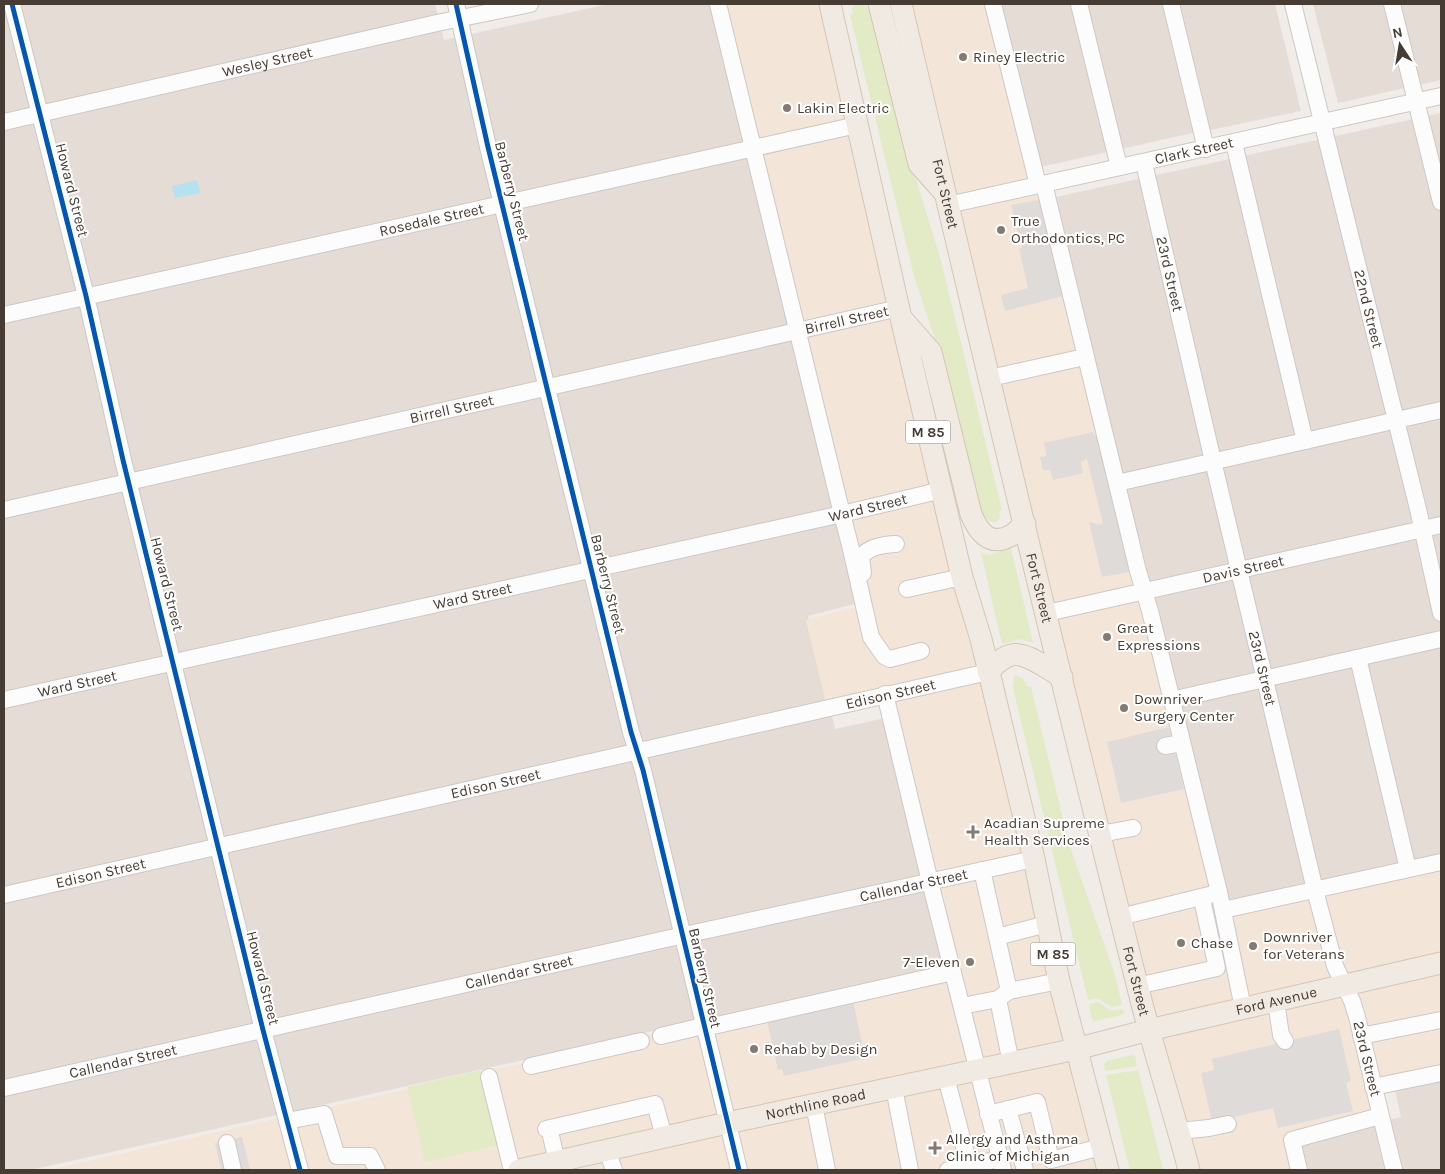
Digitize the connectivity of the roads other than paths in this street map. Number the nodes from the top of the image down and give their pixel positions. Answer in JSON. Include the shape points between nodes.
{"nodes":[{"id":1,"x":12,"y":4,"type":"edge"},
{"id":2,"x":530,"y":4,"type":"edge"},
{"id":3,"x":718,"y":4,"type":"edge"},
{"id":4,"x":879,"y":4,"type":"edge"},
{"id":5,"x":901,"y":4,"type":"edge"},
{"id":6,"x":993,"y":4,"type":"edge"},
{"id":7,"x":1080,"y":4,"type":"edge"},
{"id":8,"x":1171,"y":4,"type":"edge"},
{"id":9,"x":1293,"y":4,"type":"edge"},
{"id":10,"x":1392,"y":4,"type":"edge"},
{"id":11,"x":832,"y":6,"type":"edge"},
{"id":12,"x":457,"y":11,"type":"edge"},
{"id":13,"x":1441,"y":96,"type":"edge"},
{"id":14,"x":1416,"y":102,"type":"junction"},
{"id":15,"x":40,"y":114,"type":"junction"},
{"id":16,"x":4,"y":122,"type":"edge"},
{"id":17,"x":1322,"y":123,"type":"junction"},
{"id":18,"x":857,"y":125,"type":"junction"},
{"id":19,"x":1234,"y":143,"type":"junction"},
{"id":20,"x":754,"y":149,"type":"junction"},
{"id":21,"x":1206,"y":149,"type":"junction"},
{"id":22,"x":1144,"y":163,"type":"junction"},
{"id":23,"x":1119,"y":168,"type":"junction"},
{"id":24,"x":1041,"y":185,"type":"junction"},
{"id":25,"x":946,"y":199,"type":"junction"},
{"id":26,"x":1441,"y":202,"type":"edge"},
{"id":27,"x":503,"y":204,"type":"junction"},
{"id":28,"x":86,"y":296,"type":"junction"},
{"id":29,"x":900,"y":313,"type":"junction"},
{"id":30,"x":4,"y":314,"type":"edge"},
{"id":31,"x":798,"y":331,"type":"junction"},
{"id":32,"x":1080,"y":358,"type":"dead end"},
{"id":33,"x":990,"y":378,"type":"junction"},
{"id":34,"x":548,"y":388,"type":"junction"},
{"id":35,"x":1441,"y":410,"type":"edge"},
{"id":36,"x":1395,"y":421,"type":"junction"},
{"id":37,"x":1305,"y":441,"type":"junction"},
{"id":38,"x":1212,"y":461,"type":"junction"},
{"id":39,"x":129,"y":482,"type":"junction"},
{"id":40,"x":1117,"y":483,"type":"junction"},
{"id":41,"x":942,"y":490,"type":"junction"},
{"id":42,"x":4,"y":510,"type":"edge"},
{"id":43,"x":842,"y":514,"type":"junction"},
{"id":44,"x":1025,"y":524,"type":"junction"},
{"id":45,"x":1441,"y":525,"type":"edge"},
{"id":46,"x":1422,"y":530,"type":"junction"},
{"id":47,"x":850,"y":545,"type":"junction"},
{"id":48,"x":591,"y":569,"type":"junction"},
{"id":49,"x":1239,"y":570,"type":"junction"},
{"id":50,"x":962,"y":577,"type":"junction"},
{"id":51,"x":907,"y":589,"type":"dead end"},
{"id":52,"x":1145,"y":592,"type":"junction"},
{"id":53,"x":1047,"y":613,"type":"junction"},
{"id":54,"x":1441,"y":613,"type":"edge"},
{"id":55,"x":1441,"y":639,"type":"edge"},
{"id":56,"x":921,"y":651,"type":"dead end"},
{"id":57,"x":884,"y":656,"type":"junction"},
{"id":58,"x":1358,"y":658,"type":"junction"},
{"id":59,"x":173,"y":662,"type":"junction"},
{"id":60,"x":988,"y":672,"type":"junction"},
{"id":61,"x":1062,"y":677,"type":"junction"},
{"id":62,"x":1264,"y":679,"type":"junction"},
{"id":63,"x":885,"y":694,"type":"junction"},
{"id":64,"x":4,"y":700,"type":"edge"},
{"id":65,"x":1171,"y":700,"type":"junction"},
{"id":66,"x":1182,"y":743,"type":"junction"},
{"id":67,"x":1165,"y":746,"type":"dead end"},
{"id":68,"x":638,"y":752,"type":"junction"},
{"id":69,"x":1133,"y":828,"type":"dead end"},
{"id":70,"x":1100,"y":834,"type":"junction"},
{"id":71,"x":218,"y":847,"type":"junction"},
{"id":72,"x":1034,"y":859,"type":"junction"},
{"id":73,"x":1441,"y":862,"type":"edge"},
{"id":74,"x":1408,"y":869,"type":"junction"},
{"id":75,"x":982,"y":870,"type":"junction"},
{"id":76,"x":930,"y":882,"type":"junction"},
{"id":77,"x":1315,"y":890,"type":"junction"},
{"id":78,"x":4,"y":895,"type":"edge"},
{"id":79,"x":1212,"y":895,"type":"junction"},
{"id":80,"x":1223,"y":910,"type":"junction"},
{"id":81,"x":1120,"y":916,"type":"junction"},
{"id":82,"x":1047,"y":924,"type":"junction"},
{"id":83,"x":682,"y":936,"type":"junction"},
{"id":84,"x":997,"y":937,"type":"junction"},
{"id":85,"x":1441,"y":963,"type":"edge"},
{"id":86,"x":1217,"y":968,"type":"junction"},
{"id":87,"x":953,"y":972,"type":"junction"},
{"id":88,"x":1059,"y":981,"type":"junction"},
{"id":89,"x":1137,"y":986,"type":"junction"},
{"id":90,"x":1344,"y":986,"type":"junction"},
{"id":91,"x":1004,"y":995,"type":"junction"},
{"id":92,"x":1276,"y":1002,"type":"junction"},
{"id":93,"x":962,"y":1006,"type":"junction"},
{"id":94,"x":1238,"y":1009,"type":"junction"},
{"id":95,"x":1441,"y":1020,"type":"edge"},
{"id":96,"x":703,"y":1027,"type":"junction"},
{"id":97,"x":263,"y":1030,"type":"junction"},
{"id":98,"x":1149,"y":1030,"type":"junction"},
{"id":99,"x":661,"y":1036,"type":"dead end"},
{"id":100,"x":1361,"y":1036,"type":"junction"},
{"id":101,"x":1112,"y":1039,"type":"joint"},
{"id":102,"x":641,"y":1041,"type":"dead end"},
{"id":103,"x":1286,"y":1041,"type":"dead end"},
{"id":104,"x":1076,"y":1049,"type":"junction"},
{"id":105,"x":1011,"y":1063,"type":"junction"},
{"id":106,"x":531,"y":1066,"type":"dead end"},
{"id":107,"x":977,"y":1070,"type":"junction"},
{"id":108,"x":1441,"y":1073,"type":"edge"},
{"id":109,"x":489,"y":1077,"type":"dead end"},
{"id":110,"x":946,"y":1077,"type":"junction"},
{"id":111,"x":4,"y":1088,"type":"edge"},
{"id":112,"x":894,"y":1088,"type":"junction"},
{"id":113,"x":1368,"y":1091,"type":"junction"},
{"id":114,"x":814,"y":1105,"type":"junction"},
{"id":115,"x":1008,"y":1109,"type":"junction"},
{"id":116,"x":988,"y":1114,"type":"junction"},
{"id":117,"x":1380,"y":1116,"type":"junction"},
{"id":118,"x":287,"y":1121,"type":"junction"},
{"id":119,"x":727,"y":1123,"type":"junction"},
{"id":120,"x":1228,"y":1124,"type":"dead end"},
{"id":121,"x":1179,"y":1131,"type":"junction"},
{"id":122,"x":1014,"y":1133,"type":"junction"},
{"id":123,"x":664,"y":1137,"type":"junction"},
{"id":124,"x":227,"y":1143,"type":"dead end"},
{"id":125,"x":1101,"y":1147,"type":"junction"},
{"id":126,"x":607,"y":1150,"type":"junction"},
{"id":127,"x":557,"y":1162,"type":"junction"},
{"id":128,"x":1001,"y":1164,"type":"edge"},
{"id":129,"x":969,"y":1165,"type":"junction"},
{"id":130,"x":233,"y":1170,"type":"edge"},
{"id":131,"x":300,"y":1170,"type":"edge"},
{"id":132,"x":377,"y":1170,"type":"edge"},
{"id":133,"x":512,"y":1170,"type":"edge"},
{"id":134,"x":519,"y":1170,"type":"edge"},
{"id":135,"x":614,"y":1170,"type":"edge"},
{"id":136,"x":739,"y":1170,"type":"edge"},
{"id":137,"x":827,"y":1170,"type":"edge"},
{"id":138,"x":910,"y":1170,"type":"edge"},
{"id":139,"x":948,"y":1170,"type":"edge"},
{"id":140,"x":1013,"y":1170,"type":"edge"},
{"id":141,"x":1025,"y":1170,"type":"edge"},
{"id":142,"x":1108,"y":1170,"type":"edge"},
{"id":143,"x":1189,"y":1170,"type":"edge"},
{"id":144,"x":1299,"y":1170,"type":"edge"},
{"id":145,"x":1394,"y":1170,"type":"edge"}],
"edges":[{"from":1,"to":15,"type":"street","name":"Howard Street"},
{"from":2,"to":12,"type":"street","name":"Wesley Street"},
{"from":3,"to":20,"type":"street"},
{"from":4,"to":25,"type":"main road","via":[[919,164]]},
{"from":5,"to":25,"type":"main road","name":"Fort Street"},
{"from":6,"to":24,"type":"street"},
{"from":7,"to":23,"type":"street"},
{"from":8,"to":21,"type":"street"},
{"from":9,"to":17,"type":"street","name":"22nd Street"},
{"from":10,"to":14,"type":"street"},
{"from":11,"to":18,"type":"main road","number":"M 85"},
{"from":12,"to":15,"type":"street","name":"Wesley Street"},
{"from":12,"to":27,"type":"street","name":"Barberry Street"},
{"from":13,"to":14,"type":"street","name":"Clark Street"},
{"from":14,"to":17,"type":"street","name":"Clark Street"},
{"from":14,"to":26,"type":"street"},
{"from":15,"to":16,"type":"street","name":"Wesley Street"},
{"from":15,"to":28,"type":"street","name":"Howard Street"},
{"from":17,"to":19,"type":"street","name":"Clark Street"},
{"from":17,"to":36,"type":"street","name":"22nd Street"},
{"from":18,"to":20,"type":"street","name":"Rosedale Street"},
{"from":18,"to":29,"type":"main road","number":"M 85"},
{"from":19,"to":21,"type":"street","name":"Clark Street"},
{"from":19,"to":37,"type":"street"},
{"from":20,"to":27,"type":"street","name":"Rosedale Street"},
{"from":20,"to":31,"type":"street"},
{"from":21,"to":22,"type":"street","name":"Clark Street"},
{"from":22,"to":23,"type":"street","name":"Clark Street"},
{"from":22,"to":38,"type":"street","name":"23rd Street"},
{"from":23,"to":24,"type":"street","name":"Clark Street"},
{"from":24,"to":25,"type":"street","name":"Clark Street"},
{"from":24,"to":40,"type":"street"},
{"from":25,"to":33,"type":"main road","name":"Fort Street"},
{"from":27,"to":28,"type":"street","name":"Rosedale Street"},
{"from":27,"to":34,"type":"street","name":"Barberry Street"},
{"from":28,"to":30,"type":"street","name":"Rosedale Street"},
{"from":28,"to":39,"type":"street","name":"Howard Street"},
{"from":29,"to":31,"type":"street","name":"Birrell Street"},
{"from":29,"to":41,"type":"main road","number":"M 85"},
{"from":29,"to":44,"type":"main road","via":[[931,352],[976,528],[998,540],[1010,536]]},
{"from":31,"to":34,"type":"street","name":"Birrell Street"},
{"from":31,"to":43,"type":"street"},
{"from":32,"to":33,"type":"street"},
{"from":33,"to":44,"type":"main road","name":"Fort Street"},
{"from":34,"to":39,"type":"street","name":"Birrell Street"},
{"from":34,"to":48,"type":"street","name":"Barberry Street"},
{"from":35,"to":36,"type":"street"},
{"from":36,"to":37,"type":"street"},
{"from":36,"to":46,"type":"street","name":"22nd Street"},
{"from":37,"to":38,"type":"street"},
{"from":38,"to":40,"type":"street"},
{"from":38,"to":49,"type":"street","name":"23rd Street"},
{"from":39,"to":42,"type":"street","name":"Birrell Street"},
{"from":39,"to":59,"type":"street","name":"Howard Street"},
{"from":40,"to":52,"type":"street"},
{"from":41,"to":43,"type":"street","name":"Ward Street"},
{"from":41,"to":50,"type":"main road","number":"M 85"},
{"from":43,"to":47,"type":"street"},
{"from":43,"to":48,"type":"street","name":"Ward Street"},
{"from":44,"to":53,"type":"main road","name":"Fort Street"},
{"from":45,"to":46,"type":"street","name":"Davis Street"},
{"from":46,"to":49,"type":"street","name":"Davis Street"},
{"from":46,"to":54,"type":"street","name":"22nd Street"},
{"from":47,"to":57,"type":"street","via":[[871,637]]},
{"from":47,"to":57,"type":"street","via":[[894,539],[861,557]]},
{"from":48,"to":59,"type":"street","name":"Ward Street"},
{"from":48,"to":68,"type":"street","name":"Barberry Street"},
{"from":49,"to":52,"type":"street","name":"Davis Street"},
{"from":49,"to":62,"type":"street","name":"23rd Street"},
{"from":50,"to":51,"type":"street"},
{"from":50,"to":60,"type":"main road","number":"M 85"},
{"from":52,"to":53,"type":"street","name":"Davis Street"},
{"from":52,"to":65,"type":"street"},
{"from":53,"to":61,"type":"main road","name":"Fort Street"},
{"from":55,"to":58,"type":"street"},
{"from":56,"to":57,"type":"street","via":[[890,658]]},
{"from":58,"to":62,"type":"street"},
{"from":58,"to":74,"type":"street"},
{"from":59,"to":64,"type":"street","name":"Ward Street"},
{"from":59,"to":71,"type":"street","name":"Howard Street"},
{"from":60,"to":61,"type":"main road","via":[[1006,657],[1019,654]]},
{"from":60,"to":63,"type":"street","name":"Edison Street"},
{"from":60,"to":72,"type":"main road","number":"M 85"},
{"from":61,"to":70,"type":"main road","name":"Fort Street"},
{"from":62,"to":65,"type":"street"},
{"from":62,"to":77,"type":"street","name":"23rd Street"},
{"from":63,"to":68,"type":"street","name":"Edison Street"},
{"from":63,"to":76,"type":"street"},
{"from":65,"to":66,"type":"street"},
{"from":66,"to":67,"type":"street"},
{"from":66,"to":79,"type":"street"},
{"from":68,"to":71,"type":"street","name":"Edison Street"},
{"from":68,"to":83,"type":"street","name":"Barberry Street"},
{"from":69,"to":70,"type":"street"},
{"from":70,"to":81,"type":"main road","name":"Fort Street"},
{"from":71,"to":78,"type":"street","name":"Edison Street"},
{"from":71,"to":97,"type":"street","name":"Howard Street"},
{"from":72,"to":75,"type":"street","name":"Callendar Street"},
{"from":72,"to":82,"type":"main road","number":"M 85"},
{"from":73,"to":74,"type":"street"},
{"from":74,"to":77,"type":"street"},
{"from":75,"to":76,"type":"street","name":"Callendar Street"},
{"from":75,"to":84,"type":"street"},
{"from":76,"to":83,"type":"street","name":"Callendar Street"},
{"from":76,"to":87,"type":"street"},
{"from":77,"to":80,"type":"street"},
{"from":77,"to":90,"type":"street","name":"23rd Street","via":[[1335,966]]},
{"from":79,"to":80,"type":"street"},
{"from":79,"to":81,"type":"street"},
{"from":79,"to":86,"type":"street","via":[[1203,904]]},
{"from":80,"to":94,"type":"street"},
{"from":81,"to":89,"type":"main road","name":"Fort Street"},
{"from":82,"to":84,"type":"street"},
{"from":82,"to":88,"type":"main road","number":"M 85"},
{"from":83,"to":96,"type":"street","name":"Barberry Street"},
{"from":83,"to":97,"type":"street","name":"Callendar Street"},
{"from":84,"to":91,"type":"street"},
{"from":85,"to":90,"type":"main road","name":"Ford Avenue"},
{"from":86,"to":89,"type":"street"},
{"from":86,"to":94,"type":"street","via":[[1225,972]]},
{"from":87,"to":93,"type":"street"},
{"from":87,"to":96,"type":"street"},
{"from":88,"to":91,"type":"street"},
{"from":88,"to":104,"type":"main road","number":"M 85"},
{"from":89,"to":98,"type":"main road","name":"Fort Street"},
{"from":90,"to":92,"type":"main road","name":"Ford Avenue"},
{"from":90,"to":100,"type":"street","name":"23rd Street"},
{"from":91,"to":93,"type":"street"},
{"from":91,"to":105,"type":"street"},
{"from":92,"to":94,"type":"main road","name":"Ford Avenue"},
{"from":92,"to":103,"type":"street","via":[[1281,1035]]},
{"from":93,"to":107,"type":"street"},
{"from":94,"to":98,"type":"main road","name":"Ford Avenue"},
{"from":95,"to":100,"type":"street"},
{"from":96,"to":99,"type":"street"},
{"from":96,"to":119,"type":"street","name":"Barberry Street"},
{"from":97,"to":111,"type":"street","name":"Callendar Street"},
{"from":97,"to":118,"type":"street","name":"Howard Street"},
{"from":98,"to":101,"type":"main road","name":"Ford Avenue"},
{"from":98,"to":121,"type":"main road","name":"Fort Street"},
{"from":100,"to":113,"type":"street","name":"23rd Street"},
{"from":101,"to":104,"type":"main road","name":"Northline Road"},
{"from":102,"to":106,"type":"street"},
{"from":104,"to":105,"type":"main road","name":"Northline Road"},
{"from":104,"to":125,"type":"main road","number":"M 85"},
{"from":105,"to":107,"type":"main road","name":"Northline Road"},
{"from":107,"to":110,"type":"main road","name":"Northline Road"},
{"from":107,"to":116,"type":"street"},
{"from":108,"to":113,"type":"street"},
{"from":109,"to":133,"type":"street"},
{"from":110,"to":112,"type":"main road","name":"Northline Road"},
{"from":110,"to":129,"type":"street"},
{"from":112,"to":114,"type":"main road","name":"Northline Road"},
{"from":112,"to":138,"type":"street"},
{"from":113,"to":117,"type":"street","name":"23rd Street"},
{"from":114,"to":119,"type":"main road","name":"Northline Road"},
{"from":114,"to":137,"type":"street"},
{"from":115,"to":116,"type":"street"},
{"from":115,"to":122,"type":"street"},
{"from":115,"to":125,"type":"street","via":[[1037,1102],[1051,1160]]},
{"from":116,"to":128,"type":"street"},
{"from":117,"to":144,"type":"street","via":[[1292,1140]]},
{"from":117,"to":145,"type":"street","name":"23rd Street"},
{"from":118,"to":131,"type":"street","name":"Howard Street"},
{"from":118,"to":132,"type":"street","via":[[324,1114],[337,1156],[370,1156]]},
{"from":119,"to":123,"type":"main road","name":"Northline Road"},
{"from":119,"to":136,"type":"street","name":"Barberry Street"},
{"from":120,"to":121,"type":"street"},
{"from":121,"to":143,"type":"main road","name":"Fort Street"},
{"from":122,"to":140,"type":"street","via":[[1006,1142]]},
{"from":122,"to":141,"type":"street"},
{"from":123,"to":126,"type":"main road","name":"Northline Road"},
{"from":123,"to":127,"type":"street","via":[[655,1104],[548,1132]]},
{"from":124,"to":130,"type":"street"},
{"from":125,"to":142,"type":"main road","number":"M 85"},
{"from":126,"to":127,"type":"main road","name":"Northline Road"},
{"from":126,"to":135,"type":"street"},
{"from":127,"to":134,"type":"main road","name":"Northline Road"},
{"from":128,"to":129,"type":"street"},
{"from":129,"to":139,"type":"street"}]}
